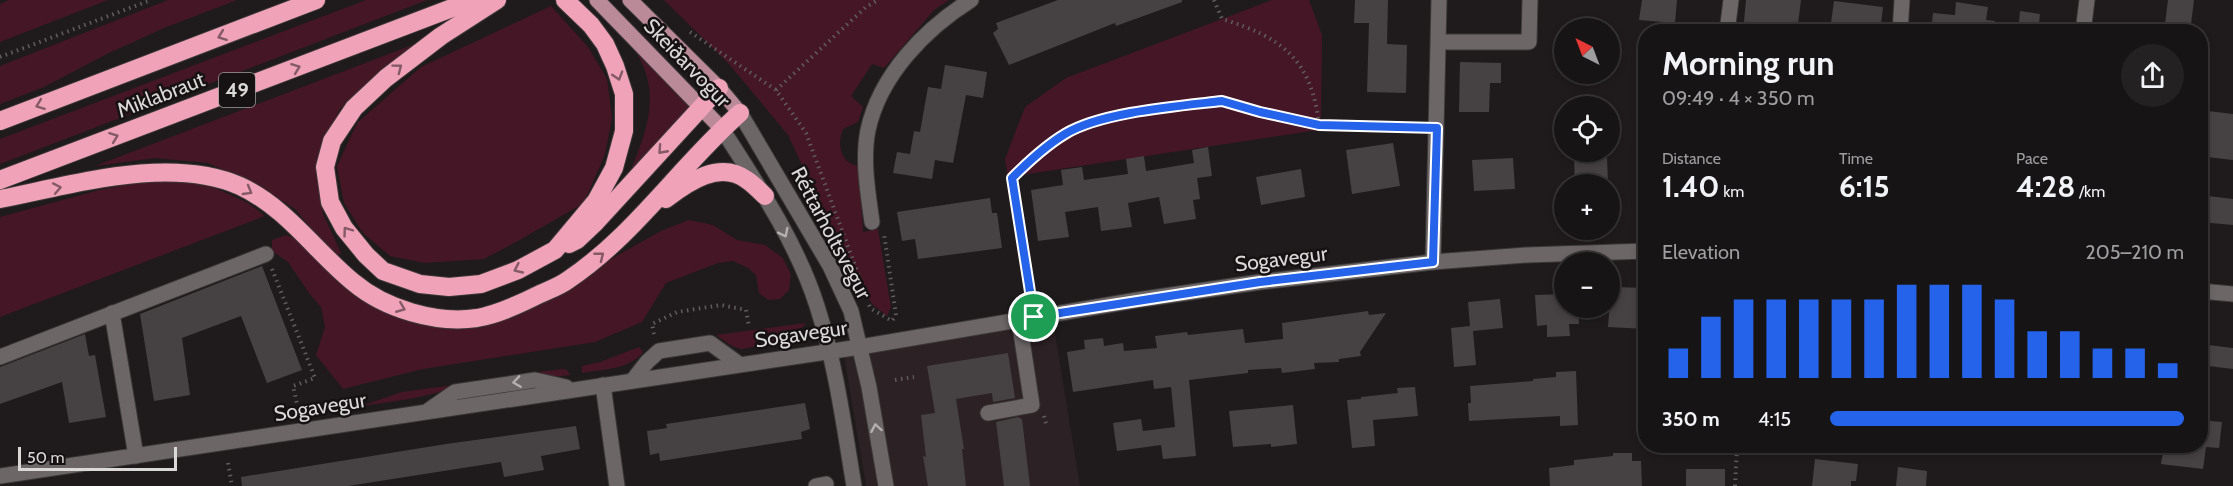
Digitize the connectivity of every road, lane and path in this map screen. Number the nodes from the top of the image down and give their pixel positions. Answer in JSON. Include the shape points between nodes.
{"nodes":[{"id":1,"x":150,"y":0,"type":"edge"},
{"id":2,"x":316,"y":0,"type":"edge"},
{"id":3,"x":473,"y":0,"type":"edge"},
{"id":4,"x":497,"y":0,"type":"edge"},
{"id":5,"x":565,"y":0,"type":"edge"},
{"id":6,"x":597,"y":0,"type":"edge"},
{"id":7,"x":878,"y":0,"type":"edge"},
{"id":8,"x":971,"y":0,"type":"edge"},
{"id":9,"x":1214,"y":0,"type":"edge"},
{"id":10,"x":1439,"y":0,"type":"edge"},
{"id":11,"x":1530,"y":0,"type":"edge"},
{"id":12,"x":1731,"y":0,"type":"edge"},
{"id":13,"x":1902,"y":0,"type":"edge"},
{"id":14,"x":2087,"y":0,"type":"edge"},
{"id":15,"x":632,"y":2,"type":"edge"},
{"id":16,"x":1728,"y":24,"type":"edge"},
{"id":17,"x":1900,"y":24,"type":"edge"},
{"id":18,"x":2084,"y":24,"type":"edge"},
{"id":19,"x":682,"y":27,"type":"dead end"},
{"id":20,"x":1439,"y":42,"type":"junction"},
{"id":21,"x":0,"y":57,"type":"edge"},
{"id":22,"x":719,"y":88,"type":"junction"},
{"id":23,"x":776,"y":90,"type":"junction"},
{"id":24,"x":701,"y":107,"type":"junction"},
{"id":25,"x":740,"y":113,"type":"junction"},
{"id":26,"x":0,"y":121,"type":"edge"},
{"id":27,"x":1319,"y":125,"type":"junction"},
{"id":28,"x":1437,"y":128,"type":"junction"},
{"id":29,"x":722,"y":129,"type":"junction"},
{"id":30,"x":0,"y":180,"type":"edge"},
{"id":31,"x":765,"y":196,"type":"junction"},
{"id":32,"x":0,"y":199,"type":"edge"},
{"id":33,"x":871,"y":215,"type":"joint"},
{"id":34,"x":636,"y":222,"type":"junction"},
{"id":35,"x":555,"y":250,"type":"junction"},
{"id":36,"x":1638,"y":251,"type":"edge"},
{"id":37,"x":268,"y":259,"type":"joint"},
{"id":38,"x":1433,"y":262,"type":"junction"},
{"id":39,"x":2208,"y":292,"type":"edge"},
{"id":40,"x":2233,"y":294,"type":"edge"},
{"id":41,"x":112,"y":313,"type":"junction"},
{"id":42,"x":1026,"y":319,"type":"junction"},
{"id":43,"x":749,"y":327,"type":"dead end"},
{"id":44,"x":655,"y":341,"type":"dead end"},
{"id":45,"x":860,"y":347,"type":"junction"},
{"id":46,"x":829,"y":351,"type":"junction"},
{"id":47,"x":0,"y":357,"type":"edge"},
{"id":48,"x":739,"y":364,"type":"junction"},
{"id":49,"x":914,"y":377,"type":"dead end"},
{"id":50,"x":633,"y":380,"type":"junction"},
{"id":51,"x":895,"y":380,"type":"dead end"},
{"id":52,"x":603,"y":385,"type":"junction"},
{"id":53,"x":987,"y":412,"type":"dead end"},
{"id":54,"x":299,"y":413,"type":"dead end"},
{"id":55,"x":1045,"y":418,"type":"dead end"},
{"id":56,"x":1047,"y":427,"type":"dead end"},
{"id":57,"x":1737,"y":453,"type":"edge"},
{"id":58,"x":136,"y":456,"type":"junction"},
{"id":59,"x":228,"y":463,"type":"dead end"},
{"id":60,"x":0,"y":476,"type":"edge"},
{"id":61,"x":232,"y":486,"type":"edge"},
{"id":62,"x":617,"y":486,"type":"edge"},
{"id":63,"x":854,"y":486,"type":"edge"},
{"id":64,"x":886,"y":486,"type":"edge"},
{"id":65,"x":1735,"y":486,"type":"edge"}],
"edges":[{"from":1,"to":21,"type":"path"},
{"from":2,"to":26,"type":"highway","name":"Miklabraut","one_way":true},
{"from":30,"to":3,"type":"highway","name":"Miklabraut","number":"49","one_way":true},
{"from":35,"to":4,"type":"highway","one_way":true,"via":[[481,284],[420,284],[383,271],[344,228],[330,202],[325,167],[332,141],[354,108],[441,36]]},
{"from":5,"to":35,"type":"highway","one_way":true,"via":[[591,25],[615,66],[624,94],[624,131],[614,168],[596,201]]},
{"from":6,"to":24,"type":"main road","name":"Skeiðarvogur"},
{"from":7,"to":23,"type":"path"},
{"from":8,"to":33,"type":"street","via":[[923,37],[898,67],[881,97],[868,130],[866,164]]},
{"from":9,"to":27,"type":"path","via":[[1222,19],[1250,27],[1296,59],[1316,101]]},
{"from":10,"to":20,"type":"street"},
{"from":11,"to":20,"type":"street","via":[[1529,42]]},
{"from":12,"to":16,"type":"street"},
{"from":13,"to":17,"type":"street"},
{"from":14,"to":18,"type":"street"},
{"from":15,"to":22,"type":"main road","name":"Skeiðarvogur"},
{"from":19,"to":23,"type":"path"},
{"from":20,"to":28,"type":"street"},
{"from":22,"to":24,"type":"highway"},
{"from":22,"to":25,"type":"main road","name":"Skeiðarvogur"},
{"from":23,"to":33,"type":"path","via":[[806,133],[870,308],[892,321],[896,315],[883,224]]},
{"from":24,"to":29,"type":"main road","name":"Skeiðarvogur"},
{"from":24,"to":35,"type":"highway","one_way":true,"via":[[589,229],[577,240]]},
{"from":25,"to":29,"type":"highway"},
{"from":25,"to":45,"type":"street","name":"Réttarholtsvegur","via":[[837,279],[851,311]]},
{"from":27,"to":28,"type":"path"},
{"from":27,"to":42,"type":"path","via":[[1222,101],[1155,109],[1066,133],[1031,158],[1012,178]]},
{"from":28,"to":38,"type":"street"},
{"from":29,"to":31,"type":"street","name":"Réttarholtsvegur"},
{"from":29,"to":34,"type":"highway"},
{"from":31,"to":34,"type":"highway","via":[[732,172],[715,171],[675,192]]},
{"from":31,"to":46,"type":"street","name":"Réttarholtsvegur","one_way":true,"via":[[817,306]]},
{"from":32,"to":34,"type":"highway","one_way":true,"via":[[142,173],[208,176],[240,186],[276,207],[364,290],[384,302],[441,318],[475,318],[500,312],[567,281]]},
{"from":36,"to":38,"type":"street","name":"Sogavegur"},
{"from":37,"to":41,"type":"street"},
{"from":37,"to":54,"type":"path","via":[[315,378],[293,386]]},
{"from":38,"to":42,"type":"street","name":"Sogavegur","via":[[1260,282]]},
{"from":39,"to":40,"type":"street"},
{"from":41,"to":47,"type":"street"},
{"from":41,"to":58,"type":"street"},
{"from":42,"to":45,"type":"street","name":"Sogavegur"},
{"from":42,"to":53,"type":"street","via":[[1032,405]]},
{"from":43,"to":44,"type":"path","via":[[746,310],[721,305],[677,312],[652,324]]},
{"from":45,"to":46,"type":"street","name":"Sogavegur"},
{"from":64,"to":45,"type":"street","name":"Réttarholtsvegur","one_way":true},
{"from":46,"to":48,"type":"street","name":"Sogavegur"},
{"from":46,"to":63,"type":"street","name":"Réttarholtsvegur"},
{"from":48,"to":50,"type":"street","name":"Sogavegur"},
{"from":48,"to":50,"type":"street","via":[[710,343],[659,351]]},
{"from":49,"to":51,"type":"path"},
{"from":50,"to":52,"type":"street","name":"Sogavegur"},
{"from":52,"to":58,"type":"street","name":"Sogavegur"},
{"from":52,"to":62,"type":"street"},
{"from":55,"to":56,"type":"path"},
{"from":57,"to":65,"type":"path"},
{"from":58,"to":60,"type":"street","name":"Sogavegur"},
{"from":59,"to":61,"type":"path"}]}
